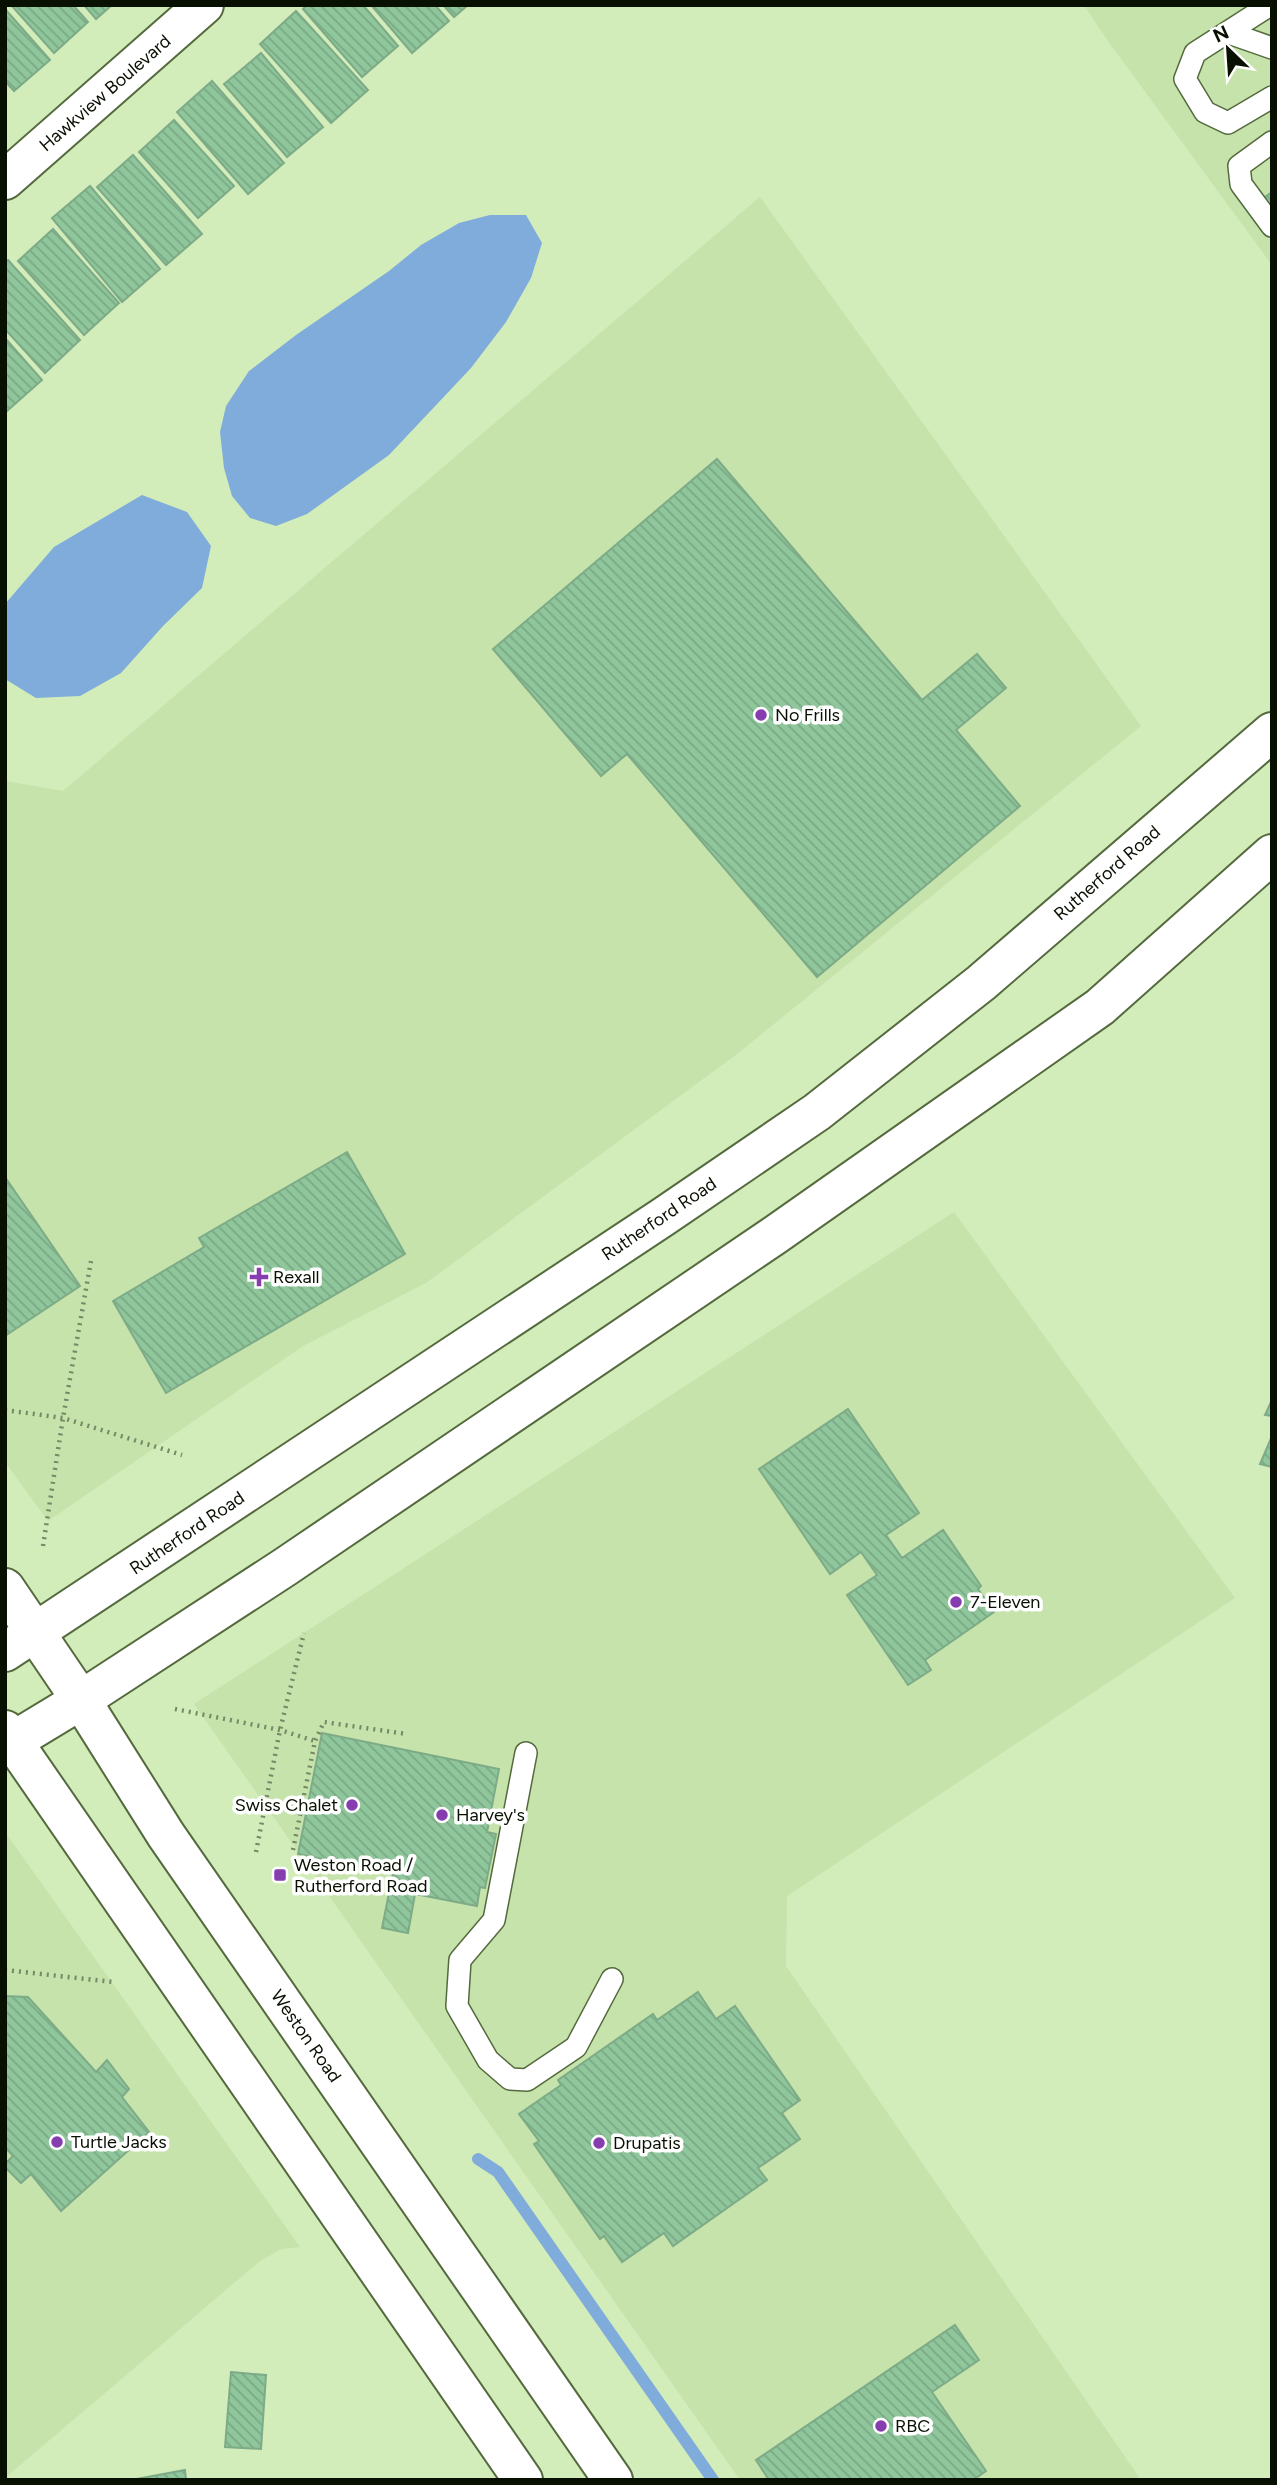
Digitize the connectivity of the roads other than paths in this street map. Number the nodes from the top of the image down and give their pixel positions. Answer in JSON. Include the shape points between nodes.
{"nodes":[{"id":1,"x":204,"y":5,"type":"edge"},
{"id":2,"x":1270,"y":5,"type":"edge"},
{"id":3,"x":1229,"y":33,"type":"junction"},
{"id":4,"x":1272,"y":48,"type":"edge"},
{"id":5,"x":1272,"y":97,"type":"edge"},
{"id":6,"x":1272,"y":142,"type":"edge"},
{"id":7,"x":5,"y":180,"type":"edge"},
{"id":8,"x":1272,"y":226,"type":"edge"},
{"id":9,"x":1272,"y":732,"type":"edge"},
{"id":10,"x":1272,"y":854,"type":"edge"},
{"id":11,"x":5,"y":1588,"type":"edge"},
{"id":12,"x":20,"y":1642,"type":"edge"},
{"id":13,"x":81,"y":1700,"type":"junction"},
{"id":14,"x":8,"y":1739,"type":"edge"},
{"id":15,"x":526,"y":1753,"type":"dead end"},
{"id":16,"x":612,"y":1979,"type":"dead end"},
{"id":17,"x":523,"y":2480,"type":"edge"},
{"id":18,"x":613,"y":2480,"type":"edge"}],
"edges":[{"from":1,"to":7,"type":"main road","name":"Hawkview Boulevard"},
{"from":2,"to":3,"type":"lane"},
{"from":3,"to":4,"type":"lane"},
{"from":3,"to":5,"type":"lane","via":[[1195,54],[1185,79],[1205,112],[1228,122]]},
{"from":6,"to":8,"type":"lane","via":[[1239,166],[1241,184]]},
{"from":9,"to":12,"type":"main road","name":"Rutherford Road","via":[[981,983],[817,1112]]},
{"from":10,"to":13,"type":"main road","via":[[1100,1007],[516,1410]]},
{"from":11,"to":12,"type":"main road","name":"Weston Road"},
{"from":12,"to":13,"type":"main road","name":"Weston Road"},
{"from":13,"to":14,"type":"main road"},
{"from":13,"to":18,"type":"main road","name":"Weston Road","via":[[166,1835]]},
{"from":14,"to":17,"type":"main road"},
{"from":15,"to":16,"type":"lane","via":[[494,1920],[460,1960],[457,2006],[488,2060],[510,2079],[527,2080],[576,2047]]}]}
